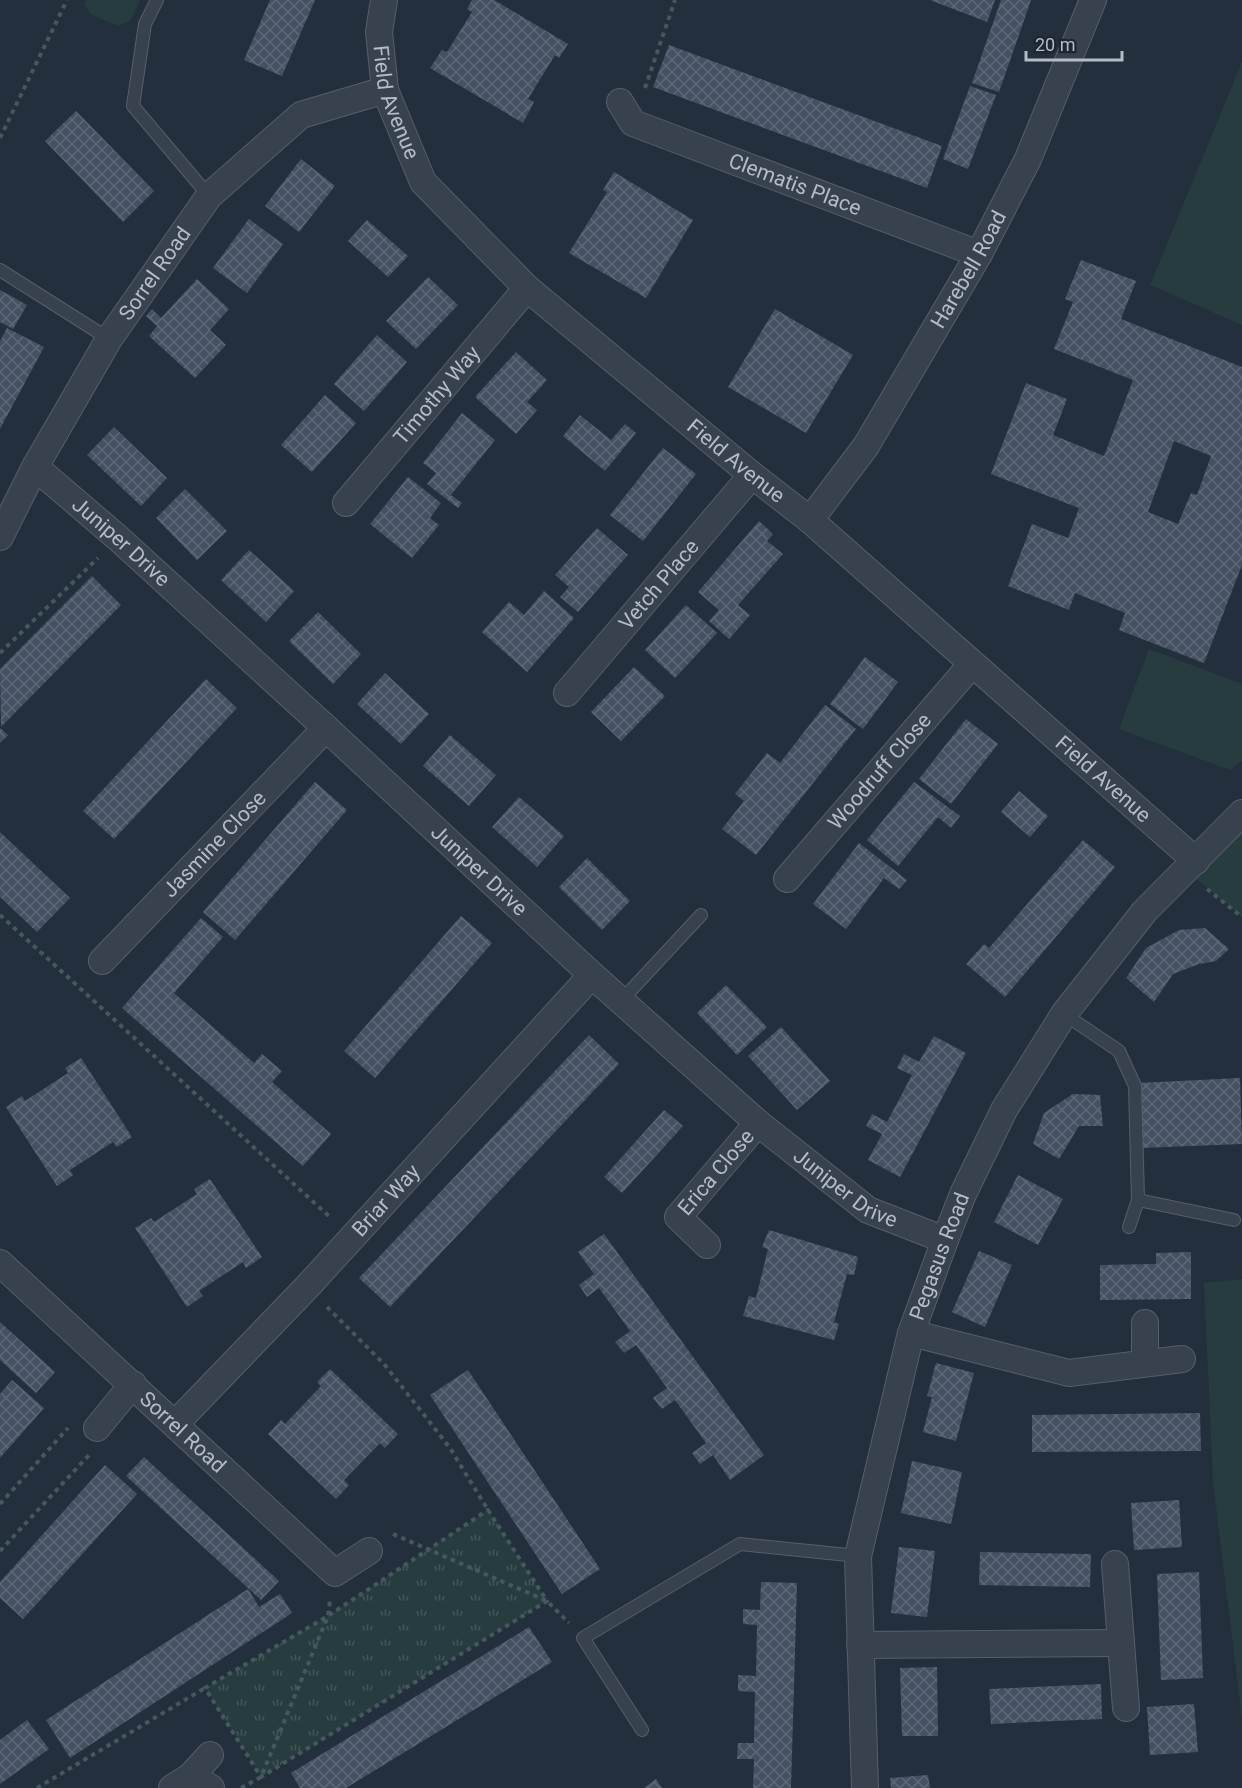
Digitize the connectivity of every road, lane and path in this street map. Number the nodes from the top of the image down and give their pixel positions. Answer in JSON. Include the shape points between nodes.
{"nodes":[{"id":1,"x":67,"y":0,"type":"edge"},
{"id":2,"x":156,"y":0,"type":"edge"},
{"id":3,"x":384,"y":0,"type":"edge"},
{"id":4,"x":675,"y":0,"type":"edge"},
{"id":5,"x":1093,"y":0,"type":"edge"},
{"id":6,"x":385,"y":90,"type":"junction"},
{"id":7,"x":626,"y":112,"type":"joint"},
{"id":8,"x":0,"y":138,"type":"edge"},
{"id":9,"x":209,"y":196,"type":"junction"},
{"id":10,"x":979,"y":254,"type":"junction"},
{"id":11,"x":0,"y":270,"type":"edge"},
{"id":12,"x":527,"y":288,"type":"junction"},
{"id":13,"x":109,"y":339,"type":"junction"},
{"id":14,"x":35,"y":467,"type":"junction"},
{"id":15,"x":752,"y":475,"type":"junction"},
{"id":16,"x":346,"y":503,"type":"dead end"},
{"id":17,"x":810,"y":520,"type":"junction"},
{"id":18,"x":0,"y":537,"type":"edge"},
{"id":19,"x":118,"y":538,"type":"junction"},
{"id":20,"x":0,"y":653,"type":"edge"},
{"id":21,"x":972,"y":664,"type":"junction"},
{"id":22,"x":567,"y":693,"type":"dead end"},
{"id":23,"x":327,"y":728,"type":"junction"},
{"id":24,"x":1242,"y":813,"type":"edge"},
{"id":25,"x":1191,"y":865,"type":"junction"},
{"id":26,"x":787,"y":879,"type":"dead end"},
{"id":27,"x":0,"y":915,"type":"edge"},
{"id":28,"x":701,"y":915,"type":"dead end"},
{"id":29,"x":1242,"y":917,"type":"edge"},
{"id":30,"x":102,"y":961,"type":"dead end"},
{"id":31,"x":592,"y":975,"type":"junction"},
{"id":32,"x":621,"y":1000,"type":"junction"},
{"id":33,"x":1064,"y":1014,"type":"junction"},
{"id":34,"x":758,"y":1123,"type":"junction"},
{"id":35,"x":1138,"y":1200,"type":"junction"},
{"id":36,"x":1234,"y":1220,"type":"dead end"},
{"id":37,"x":1129,"y":1227,"type":"dead end"},
{"id":38,"x":352,"y":1237,"type":"junction"},
{"id":39,"x":945,"y":1240,"type":"junction"},
{"id":40,"x":707,"y":1245,"type":"dead end"},
{"id":41,"x":0,"y":1263,"type":"edge"},
{"id":42,"x":307,"y":1287,"type":"junction"},
{"id":43,"x":1145,"y":1323,"type":"dead end"},
{"id":44,"x":911,"y":1333,"type":"junction"},
{"id":45,"x":1182,"y":1359,"type":"dead end"},
{"id":46,"x":1145,"y":1363,"type":"junction"},
{"id":47,"x":133,"y":1384,"type":"junction"},
{"id":48,"x":176,"y":1423,"type":"junction"},
{"id":49,"x":97,"y":1428,"type":"junction"},
{"id":50,"x":0,"y":1504,"type":"edge"},
{"id":51,"x":488,"y":1510,"type":"junction"},
{"id":52,"x":426,"y":1550,"type":"junction"},
{"id":53,"x":0,"y":1551,"type":"edge"},
{"id":54,"x":369,"y":1551,"type":"joint"},
{"id":55,"x":858,"y":1556,"type":"junction"},
{"id":56,"x":1115,"y":1564,"type":"dead end"},
{"id":57,"x":335,"y":1573,"type":"junction"},
{"id":58,"x":547,"y":1601,"type":"junction"},
{"id":59,"x":328,"y":1616,"type":"junction"},
{"id":60,"x":583,"y":1638,"type":"junction"},
{"id":61,"x":1121,"y":1643,"type":"junction"},
{"id":62,"x":860,"y":1646,"type":"junction"},
{"id":63,"x":205,"y":1688,"type":"junction"},
{"id":64,"x":1126,"y":1708,"type":"dead end"},
{"id":65,"x":642,"y":1730,"type":"dead end"},
{"id":66,"x":210,"y":1755,"type":"dead end"},
{"id":67,"x":261,"y":1777,"type":"junction"},
{"id":68,"x":192,"y":1784,"type":"edge"},
{"id":69,"x":37,"y":1788,"type":"edge"},
{"id":70,"x":241,"y":1788,"type":"edge"},
{"id":71,"x":865,"y":1788,"type":"edge"}],
"edges":[{"from":1,"to":8,"type":"path"},
{"from":2,"to":9,"type":"lane","via":[[145,24],[133,106]]},
{"from":3,"to":6,"type":"street","name":"Field Avenue","via":[[379,32]]},
{"from":4,"to":7,"type":"path"},
{"from":5,"to":10,"type":"street","name":"Harebell Road","via":[[1028,159]]},
{"from":6,"to":9,"type":"street","name":"Sorrel Road","via":[[301,115]]},
{"from":6,"to":12,"type":"street","name":"Field Avenue","via":[[423,182]]},
{"from":7,"to":10,"type":"street","name":"Clematis Place"},
{"from":9,"to":13,"type":"street","name":"Sorrel Road"},
{"from":10,"to":17,"type":"street","name":"Harebell Road","via":[[866,446]]},
{"from":11,"to":13,"type":"lane"},
{"from":12,"to":15,"type":"street","name":"Field Avenue"},
{"from":12,"to":16,"type":"street","name":"Timothy Way"},
{"from":13,"to":14,"type":"street","name":"Sorrel Road"},
{"from":14,"to":18,"type":"street","name":"Sorrel Road"},
{"from":14,"to":19,"type":"street","name":"Juniper Drive"},
{"from":15,"to":17,"type":"street","name":"Field Avenue"},
{"from":15,"to":22,"type":"street","name":"Vetch Place"},
{"from":17,"to":21,"type":"street","name":"Field Avenue"},
{"from":19,"to":20,"type":"path"},
{"from":19,"to":23,"type":"street","name":"Juniper Drive"},
{"from":21,"to":25,"type":"street","name":"Field Avenue"},
{"from":21,"to":26,"type":"street","name":"Woodruff Close"},
{"from":23,"to":30,"type":"street","name":"Jasmine Close"},
{"from":23,"to":31,"type":"street","name":"Juniper Drive"},
{"from":24,"to":25,"type":"street","name":"Pegasus Road"},
{"from":25,"to":29,"type":"path"},
{"from":25,"to":33,"type":"street","name":"Pegasus Road","via":[[1144,912]]},
{"from":27,"to":38,"type":"path"},
{"from":28,"to":32,"type":"lane"},
{"from":31,"to":32,"type":"street","name":"Juniper Drive"},
{"from":31,"to":38,"type":"street","name":"Briar Way"},
{"from":32,"to":34,"type":"street","name":"Juniper Drive"},
{"from":33,"to":35,"type":"lane","via":[[1119,1050],[1135,1086]]},
{"from":33,"to":39,"type":"street","name":"Pegasus Road","via":[[1004,1110]]},
{"from":34,"to":39,"type":"street","name":"Juniper Drive","via":[[868,1210]]},
{"from":34,"to":40,"type":"street","name":"Erica Close","via":[[678,1217]]},
{"from":35,"to":36,"type":"lane"},
{"from":35,"to":37,"type":"lane"},
{"from":38,"to":42,"type":"street","name":"Briar Way"},
{"from":39,"to":44,"type":"street","name":"Pegasus Road"},
{"from":41,"to":47,"type":"street","name":"Sorrel Road"},
{"from":42,"to":48,"type":"street","name":"Briar Way"},
{"from":42,"to":51,"type":"path","via":[[384,1364],[450,1448]]},
{"from":43,"to":46,"type":"street"},
{"from":44,"to":46,"type":"street","via":[[1069,1373]]},
{"from":44,"to":55,"type":"street","name":"Pegasus Road"},
{"from":45,"to":46,"type":"street"},
{"from":47,"to":48,"type":"street","name":"Sorrel Road"},
{"from":47,"to":49,"type":"street"},
{"from":48,"to":57,"type":"street","name":"Sorrel Road"},
{"from":49,"to":50,"type":"path","via":[[80,1413]]},
{"from":49,"to":53,"type":"path","via":[[107,1437]]},
{"from":51,"to":52,"type":"path"},
{"from":51,"to":58,"type":"path"},
{"from":52,"to":54,"type":"path","via":[[383,1529]]},
{"from":52,"to":58,"type":"path"},
{"from":52,"to":59,"type":"path"},
{"from":54,"to":57,"type":"street"},
{"from":55,"to":60,"type":"lane","via":[[740,1544]]},
{"from":55,"to":62,"type":"street","name":"Pegasus Road"},
{"from":56,"to":61,"type":"street"},
{"from":57,"to":59,"type":"path"},
{"from":58,"to":60,"type":"path"},
{"from":58,"to":67,"type":"path"},
{"from":59,"to":63,"type":"path"},
{"from":59,"to":67,"type":"path"},
{"from":60,"to":65,"type":"lane"},
{"from":61,"to":62,"type":"street"},
{"from":61,"to":64,"type":"street"},
{"from":62,"to":71,"type":"street","name":"Pegasus Road"},
{"from":63,"to":67,"type":"path"},
{"from":63,"to":69,"type":"path"},
{"from":66,"to":68,"type":"street"},
{"from":67,"to":70,"type":"path"}]}
